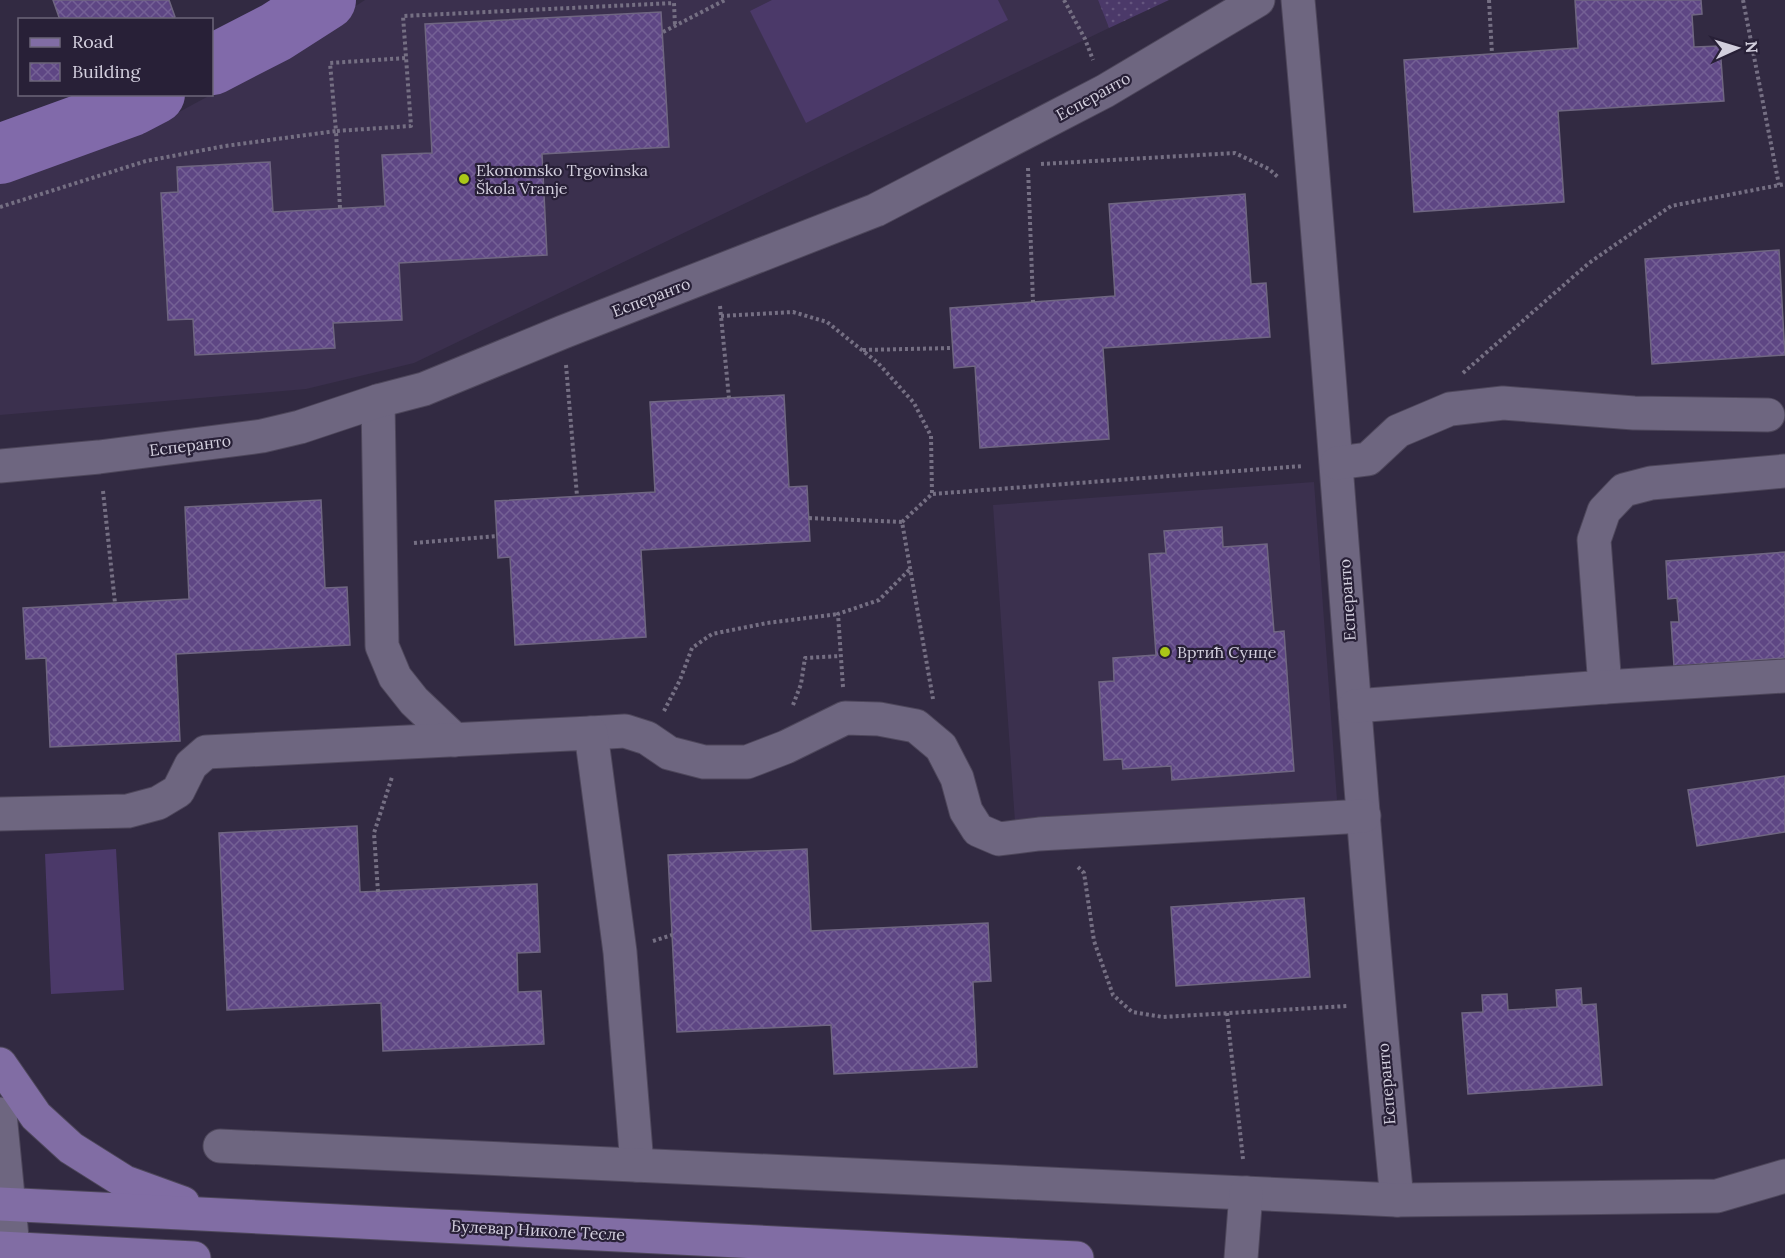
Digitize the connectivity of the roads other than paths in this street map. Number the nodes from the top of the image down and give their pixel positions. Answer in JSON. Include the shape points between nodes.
{"nodes":[{"id":1,"x":1258,"y":0,"type":"edge"},
{"id":2,"x":1298,"y":0,"type":"edge"},
{"id":3,"x":378,"y":401,"type":"junction"},
{"id":4,"x":1768,"y":415,"type":"dead end"},
{"id":5,"x":1337,"y":464,"type":"junction"},
{"id":6,"x":0,"y":466,"type":"edge"},
{"id":7,"x":1785,"y":471,"type":"edge"},
{"id":8,"x":1785,"y":676,"type":"edge"},
{"id":9,"x":1605,"y":687,"type":"junction"},
{"id":10,"x":1355,"y":706,"type":"junction"},
{"id":11,"x":591,"y":733,"type":"junction"},
{"id":12,"x":455,"y":740,"type":"junction"},
{"id":13,"x":0,"y":814,"type":"edge"},
{"id":14,"x":1364,"y":816,"type":"junction"},
{"id":15,"x":0,"y":1064,"type":"edge"},
{"id":16,"x":0,"y":1114,"type":"edge"},
{"id":17,"x":220,"y":1146,"type":"dead end"},
{"id":18,"x":637,"y":1165,"type":"junction"},
{"id":19,"x":1785,"y":1176,"type":"edge"},
{"id":20,"x":1246,"y":1193,"type":"junction"},
{"id":21,"x":1397,"y":1200,"type":"junction"},
{"id":22,"x":5,"y":1204,"type":"edge"},
{"id":23,"x":210,"y":1214,"type":"junction"},
{"id":24,"x":9,"y":1252,"type":"edge"},
{"id":25,"x":194,"y":1258,"type":"edge"},
{"id":26,"x":1077,"y":1258,"type":"edge"},
{"id":27,"x":1241,"y":1258,"type":"edge"}],
"edges":[{"from":1,"to":3,"type":"street","name":"Есперанто","via":[[1105,91],[1026,149],[424,389]]},
{"from":2,"to":5,"type":"street","name":"Есперанто"},
{"from":3,"to":6,"type":"street","name":"Есперанто","via":[[262,436]]},
{"from":3,"to":12,"type":"street","via":[[382,645],[395,677]]},
{"from":4,"to":5,"type":"street","via":[[1634,413],[1503,403],[1450,409],[1398,431],[1368,459]]},
{"from":5,"to":10,"type":"street","name":"Есперанто"},
{"from":7,"to":9,"type":"street","via":[[1651,483],[1624,490],[1604,510],[1594,540]]},
{"from":8,"to":9,"type":"street"},
{"from":9,"to":10,"type":"street"},
{"from":10,"to":14,"type":"street","name":"Есперанто"},
{"from":11,"to":12,"type":"street"},
{"from":11,"to":14,"type":"street","via":[[625,731],[647,738],[669,753],[704,762],[747,762],[845,718],[916,726],[941,747],[957,778],[966,811],[978,830],[999,838]]},
{"from":11,"to":18,"type":"street","via":[[620,952]]},
{"from":12,"to":13,"type":"street","via":[[206,752],[191,765],[178,791],[158,803],[128,811]]},
{"from":14,"to":21,"type":"street","name":"Есперанто"},
{"from":15,"to":23,"type":"main road","via":[[36,1116],[71,1148],[125,1182]]},
{"from":16,"to":22,"type":"street"},
{"from":17,"to":18,"type":"street"},
{"from":18,"to":20,"type":"street"},
{"from":19,"to":21,"type":"street","via":[[1717,1196]]},
{"from":20,"to":21,"type":"street"},
{"from":20,"to":27,"type":"street"},
{"from":22,"to":23,"type":"main road","name":"Булевар Николе Тесле"},
{"from":22,"to":24,"type":"street"},
{"from":23,"to":26,"type":"main road","name":"Булевар Николе Тесле"},
{"from":24,"to":25,"type":"main road"}]}
